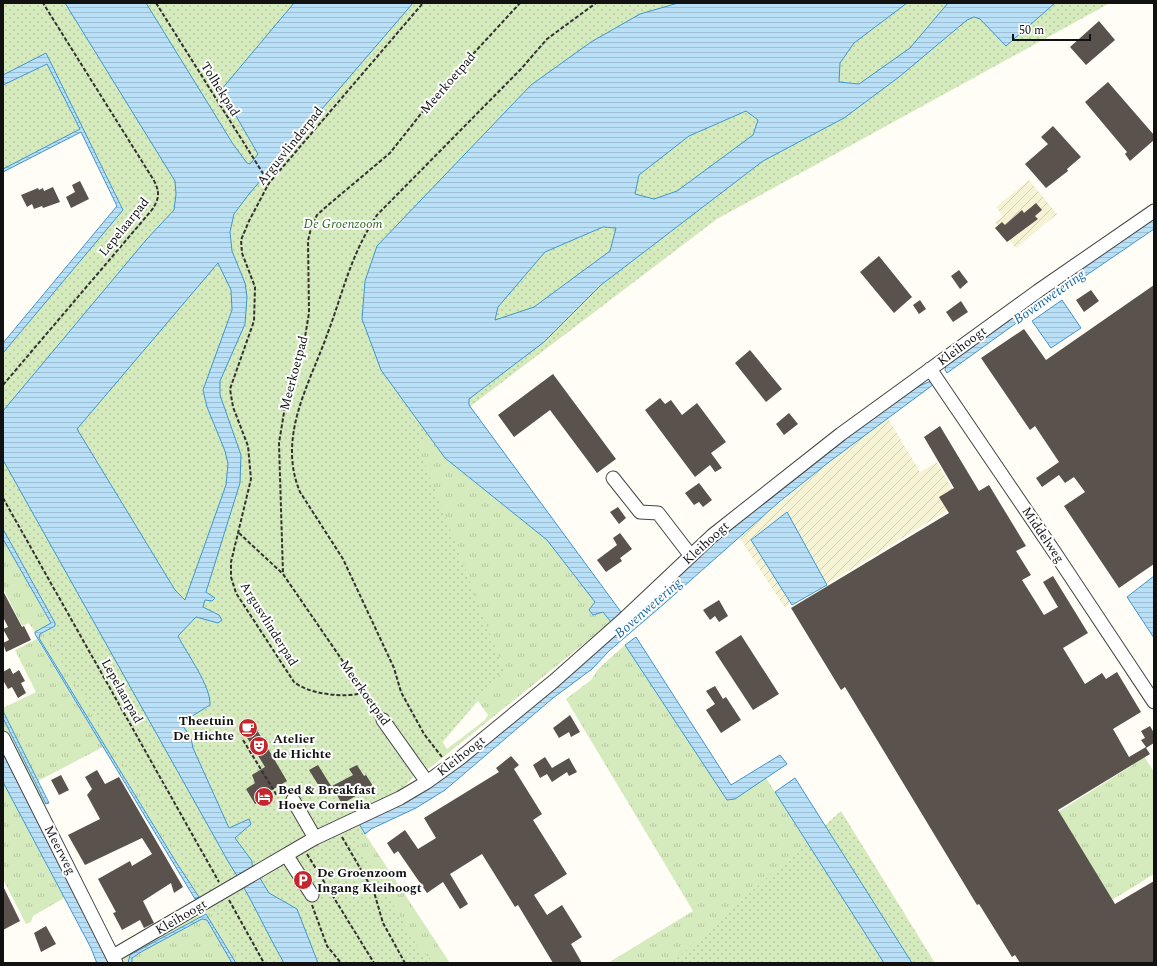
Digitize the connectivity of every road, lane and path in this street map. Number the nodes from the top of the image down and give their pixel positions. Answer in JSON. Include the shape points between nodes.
{"nodes":[{"id":1,"x":43,"y":3,"type":"edge"},
{"id":2,"x":156,"y":3,"type":"edge"},
{"id":3,"x":423,"y":3,"type":"edge"},
{"id":4,"x":520,"y":3,"type":"edge"},
{"id":5,"x":596,"y":3,"type":"edge"},
{"id":6,"x":269,"y":183,"type":"junction"},
{"id":7,"x":1154,"y":211,"type":"edge"},
{"id":8,"x":930,"y":369,"type":"junction"},
{"id":9,"x":3,"y":385,"type":"edge"},
{"id":10,"x":613,"y":478,"type":"dead end"},
{"id":11,"x":3,"y":498,"type":"edge"},
{"id":12,"x":239,"y":533,"type":"junction"},
{"id":13,"x":691,"y":556,"type":"junction"},
{"id":14,"x":283,"y":574,"type":"junction"},
{"id":15,"x":364,"y":692,"type":"junction"},
{"id":16,"x":1154,"y":702,"type":"edge"},
{"id":17,"x":383,"y":720,"type":"joint"},
{"id":18,"x":3,"y":738,"type":"edge"},
{"id":19,"x":243,"y":740,"type":"dead end"},
{"id":20,"x":448,"y":766,"type":"junction"},
{"id":21,"x":427,"y":782,"type":"junction"},
{"id":22,"x":293,"y":800,"type":"joint"},
{"id":23,"x":336,"y":828,"type":"junction"},
{"id":24,"x":315,"y":838,"type":"junction"},
{"id":25,"x":302,"y":846,"type":"junction"},
{"id":26,"x":288,"y":856,"type":"junction"},
{"id":27,"x":229,"y":890,"type":"junction"},
{"id":28,"x":312,"y":895,"type":"joint"},
{"id":29,"x":115,"y":960,"type":"edge"},
{"id":30,"x":264,"y":963,"type":"edge"},
{"id":31,"x":341,"y":963,"type":"edge"},
{"id":32,"x":374,"y":963,"type":"edge"},
{"id":33,"x":405,"y":963,"type":"edge"}],
"edges":[{"from":1,"to":9,"type":"path","name":"Lepelaarpad","via":[[159,191],[151,210]]},
{"from":2,"to":6,"type":"path","name":"Tolhekpad"},
{"from":3,"to":6,"type":"path","name":"Argusvlinderpad"},
{"from":4,"to":14,"type":"path","name":"Meerkoetpad","via":[[439,91],[390,153],[326,206],[317,215],[311,228],[308,241],[309,313],[304,343],[288,388],[279,443]]},
{"from":5,"to":20,"type":"path","via":[[547,39],[522,69],[377,215],[350,265],[328,334],[309,376],[296,418],[292,455],[300,492],[343,559],[394,668],[401,692],[424,734]]},
{"from":6,"to":12,"type":"path","name":"Argusvlinderpad","via":[[251,215],[241,240],[242,253],[255,288],[255,302],[252,330],[231,380],[230,389],[233,407],[248,446],[251,469]]},
{"from":7,"to":8,"type":"street","name":"Kleihoogt"},
{"from":8,"to":13,"type":"street","name":"Kleihoogt","via":[[841,434],[713,535]]},
{"from":8,"to":16,"type":"street","name":"Middelweg"},
{"from":10,"to":13,"type":"street","via":[[640,512],[658,514]]},
{"from":11,"to":27,"type":"path","name":"Lepelaarpad"},
{"from":12,"to":14,"type":"path"},
{"from":12,"to":15,"type":"path","name":"Argusvlinderpad","via":[[231,562],[233,586],[294,682],[316,692],[351,695]]},
{"from":13,"to":20,"type":"street","name":"Kleihoogt","via":[[554,681]]},
{"from":14,"to":15,"type":"path","name":"Meerkoetpad"},
{"from":15,"to":17,"type":"path","name":"Meerkoetpad"},
{"from":17,"to":21,"type":"street","name":"Meerkoetpad"},
{"from":18,"to":29,"type":"street","name":"Meerweg"},
{"from":19,"to":22,"type":"path","via":[[276,794],[286,788]]},
{"from":20,"to":21,"type":"street","name":"Kleihoogt"},
{"from":21,"to":23,"type":"street","name":"Kleihoogt","via":[[400,798]]},
{"from":22,"to":24,"type":"street"},
{"from":23,"to":24,"type":"street","name":"Kleihoogt"},
{"from":23,"to":33,"type":"path","via":[[370,883],[383,923]]},
{"from":24,"to":25,"type":"street","name":"Kleihoogt"},
{"from":25,"to":26,"type":"street","name":"Kleihoogt"},
{"from":25,"to":32,"type":"path"},
{"from":26,"to":27,"type":"street","name":"Kleihoogt"},
{"from":26,"to":28,"type":"street"},
{"from":27,"to":29,"type":"street","name":"Kleihoogt"},
{"from":27,"to":30,"type":"path","name":"Lepelaarpad"},
{"from":28,"to":31,"type":"path","via":[[315,915],[327,946]]}]}
